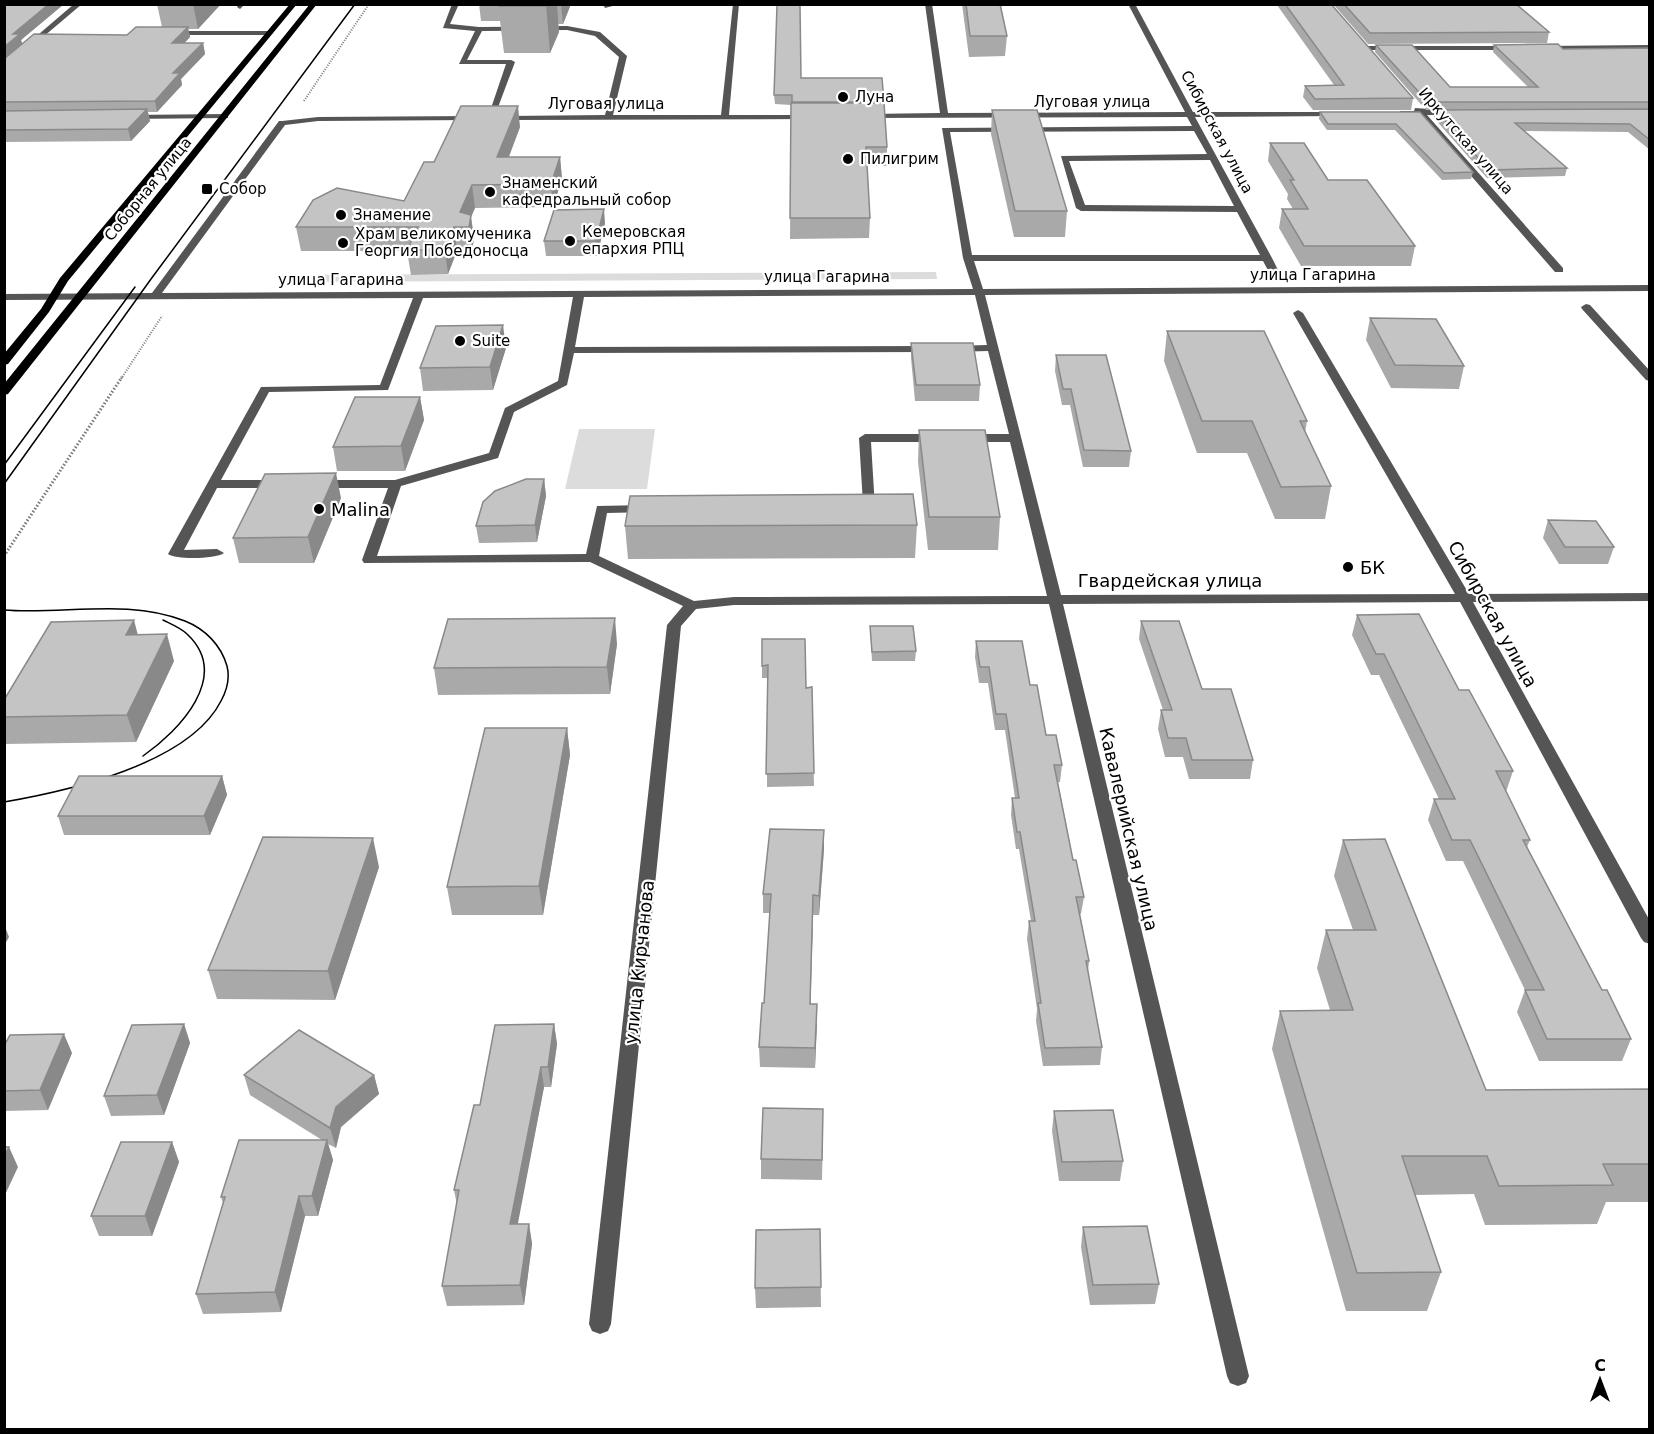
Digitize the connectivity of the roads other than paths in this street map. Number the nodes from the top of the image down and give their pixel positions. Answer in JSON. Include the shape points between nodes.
{"nodes":[{"id":1,"x":80,"y":4,"type":"edge"},
{"id":2,"x":294,"y":4,"type":"edge"},
{"id":3,"x":314,"y":4,"type":"edge"},
{"id":4,"x":456,"y":4,"type":"edge"},
{"id":5,"x":617,"y":4,"type":"edge"},
{"id":6,"x":736,"y":4,"type":"edge"},
{"id":7,"x":928,"y":4,"type":"edge"},
{"id":8,"x":1131,"y":4,"type":"edge"},
{"id":9,"x":604,"y":6,"type":"dead end"},
{"id":10,"x":479,"y":29,"type":"junction"},
{"id":11,"x":158,"y":33,"type":"edge"},
{"id":12,"x":270,"y":33,"type":"junction"},
{"id":13,"x":1358,"y":39,"type":"edge"},
{"id":14,"x":1650,"y":47,"type":"edge"},
{"id":15,"x":1366,"y":48,"type":"junction"},
{"id":16,"x":1520,"y":48,"type":"edge"},
{"id":17,"x":1531,"y":48,"type":"edge"},
{"id":18,"x":4,"y":53,"type":"edge"},
{"id":19,"x":22,"y":53,"type":"junction"},
{"id":20,"x":1373,"y":56,"type":"edge"},
{"id":21,"x":4,"y":68,"type":"edge"},
{"id":22,"x":1414,"y":105,"type":"edge"},
{"id":23,"x":1387,"y":113,"type":"edge"},
{"id":24,"x":1421,"y":113,"type":"junction"},
{"id":25,"x":1469,"y":113,"type":"edge"},
{"id":26,"x":1352,"y":114,"type":"edge"},
{"id":27,"x":1190,"y":115,"type":"junction"},
{"id":28,"x":225,"y":116,"type":"junction"},
{"id":29,"x":852,"y":116,"type":"edge"},
{"id":30,"x":944,"y":116,"type":"junction"},
{"id":31,"x":120,"y":117,"type":"edge"},
{"id":32,"x":200,"y":117,"type":"junction"},
{"id":33,"x":725,"y":117,"type":"junction"},
{"id":34,"x":818,"y":117,"type":"edge"},
{"id":35,"x":490,"y":118,"type":"junction"},
{"id":36,"x":608,"y":118,"type":"junction"},
{"id":37,"x":1197,"y":128,"type":"junction"},
{"id":38,"x":1211,"y":157,"type":"junction"},
{"id":39,"x":1239,"y":209,"type":"junction"},
{"id":40,"x":968,"y":258,"type":"junction"},
{"id":41,"x":1267,"y":258,"type":"junction"},
{"id":42,"x":1559,"y":270,"type":"dead end"},
{"id":43,"x":1275,"y":274,"type":"dead end"},
{"id":44,"x":1650,"y":288,"type":"edge"},
{"id":45,"x":979,"y":291,"type":"junction"},
{"id":46,"x":579,"y":294,"type":"junction"},
{"id":47,"x":419,"y":295,"type":"junction"},
{"id":48,"x":80,"y":296,"type":"junction"},
{"id":49,"x":155,"y":296,"type":"junction"},
{"id":50,"x":4,"y":297,"type":"edge"},
{"id":51,"x":54,"y":297,"type":"junction"},
{"id":52,"x":1586,"y":308,"type":"dead end"},
{"id":53,"x":1298,"y":313,"type":"dead end"},
{"id":54,"x":993,"y":348,"type":"junction"},
{"id":55,"x":569,"y":350,"type":"junction"},
{"id":56,"x":4,"y":362,"type":"edge"},
{"id":57,"x":1650,"y":378,"type":"edge"},
{"id":58,"x":4,"y":392,"type":"edge"},
{"id":59,"x":1014,"y":438,"type":"junction"},
{"id":60,"x":214,"y":484,"type":"junction"},
{"id":61,"x":396,"y":484,"type":"junction"},
{"id":62,"x":845,"y":508,"type":"edge"},
{"id":63,"x":659,"y":509,"type":"edge"},
{"id":64,"x":217,"y":553,"type":"dead end"},
{"id":65,"x":591,"y":558,"type":"junction"},
{"id":66,"x":1464,"y":597,"type":"junction"},
{"id":67,"x":1650,"y":597,"type":"edge"},
{"id":68,"x":1055,"y":599,"type":"junction"},
{"id":69,"x":692,"y":605,"type":"junction"},
{"id":70,"x":1650,"y":938,"type":"edge"},
{"id":71,"x":600,"y":1324,"type":"dead end"},
{"id":72,"x":1238,"y":1376,"type":"dead end"}],
"edges":[{"from":1,"to":19,"type":"street"},
{"from":2,"to":12,"type":"main road","name":"Соборная улица"},
{"from":3,"to":28,"type":"main road","name":"Соборная улица"},
{"from":4,"to":10,"type":"street","via":[[446,26]]},
{"from":5,"to":9,"type":"street"},
{"from":6,"to":33,"type":"street"},
{"from":7,"to":30,"type":"street"},
{"from":8,"to":27,"type":"street","name":"Сибирская улица"},
{"from":10,"to":35,"type":"street","via":[[462,62],[511,62]]},
{"from":10,"to":36,"type":"street","via":[[542,24],[597,34],[623,56]]},
{"from":11,"to":12,"type":"street","via":[[204,37]]},
{"from":12,"to":32,"type":"main road","name":"Соборная улица"},
{"from":13,"to":15,"type":"street"},
{"from":14,"to":17,"type":"street"},
{"from":15,"to":16,"type":"street"},
{"from":15,"to":20,"type":"street"},
{"from":18,"to":19,"type":"street"},
{"from":19,"to":21,"type":"street"},
{"from":22,"to":24,"type":"street","name":"Иркутская улица"},
{"from":23,"to":24,"type":"street"},
{"from":24,"to":25,"type":"street"},
{"from":24,"to":42,"type":"street","name":"Иркутская улица"},
{"from":26,"to":27,"type":"street","name":"Луговая улица"},
{"from":27,"to":30,"type":"street","name":"Луговая улица"},
{"from":27,"to":37,"type":"street","name":"Сибирская улица"},
{"from":28,"to":32,"type":"street"},
{"from":28,"to":48,"type":"main road","name":"Соборная улица"},
{"from":29,"to":30,"type":"street","name":"Луговая улица"},
{"from":31,"to":32,"type":"street"},
{"from":32,"to":51,"type":"main road","name":"Соборная улица"},
{"from":33,"to":34,"type":"street","name":"Луговая улица"},
{"from":33,"to":36,"type":"street","name":"Луговая улица"},
{"from":35,"to":36,"type":"street","name":"Луговая улица"},
{"from":35,"to":49,"type":"street","name":"Луговая улица","via":[[318,119],[282,123]]},
{"from":37,"to":38,"type":"street","name":"Сибирская улица"},
{"from":37,"to":40,"type":"street","name":"Кавалерийская улица","via":[[945,130]]},
{"from":38,"to":39,"type":"street","name":"Сибирская улица"},
{"from":38,"to":39,"type":"street","via":[[1065,158],[1082,208]]},
{"from":39,"to":41,"type":"street","name":"Сибирская улица"},
{"from":40,"to":41,"type":"street"},
{"from":40,"to":45,"type":"street","name":"Кавалерийская улица"},
{"from":41,"to":43,"type":"street","name":"Сибирская улица"},
{"from":44,"to":45,"type":"street","name":"улица Гагарина"},
{"from":45,"to":46,"type":"street","name":"улица Гагарина"},
{"from":45,"to":54,"type":"street","name":"Кавалерийская улица"},
{"from":46,"to":47,"type":"street","name":"улица Гагарина"},
{"from":46,"to":55,"type":"street"},
{"from":47,"to":49,"type":"street","name":"улица Гагарина"},
{"from":47,"to":60,"type":"street","via":[[384,388],[265,389]]},
{"from":48,"to":49,"type":"street","name":"улица Гагарина"},
{"from":48,"to":51,"type":"street","name":"улица Гагарина"},
{"from":48,"to":58,"type":"main road","name":"Соборная улица"},
{"from":50,"to":51,"type":"street","name":"улица Гагарина"},
{"from":51,"to":56,"type":"main road","name":"Соборная улица"},
{"from":52,"to":57,"type":"street"},
{"from":53,"to":66,"type":"street","name":"Сибирская улица"},
{"from":54,"to":55,"type":"street"},
{"from":54,"to":59,"type":"street","name":"Кавалерийская улица"},
{"from":55,"to":61,"type":"street","via":[[564,383],[509,410],[494,455]]},
{"from":59,"to":62,"type":"street","via":[[865,438],[868,508]]},
{"from":59,"to":68,"type":"street","name":"Кавалерийская улица"},
{"from":60,"to":61,"type":"street"},
{"from":60,"to":64,"type":"street","via":[[175,554]]},
{"from":61,"to":65,"type":"street","via":[[369,560]]},
{"from":63,"to":65,"type":"street","via":[[601,509]]},
{"from":65,"to":69,"type":"street"},
{"from":66,"to":67,"type":"street","name":"Гвардейская улица"},
{"from":66,"to":68,"type":"street","name":"Гвардейская улица"},
{"from":66,"to":70,"type":"street","name":"Сибирская улица"},
{"from":68,"to":69,"type":"street","name":"Гвардейская улица","via":[[734,601]]},
{"from":68,"to":72,"type":"street","name":"Кавалерийская улица"},
{"from":69,"to":71,"type":"street","name":"улица Кирчанова","via":[[675,625]]}]}
